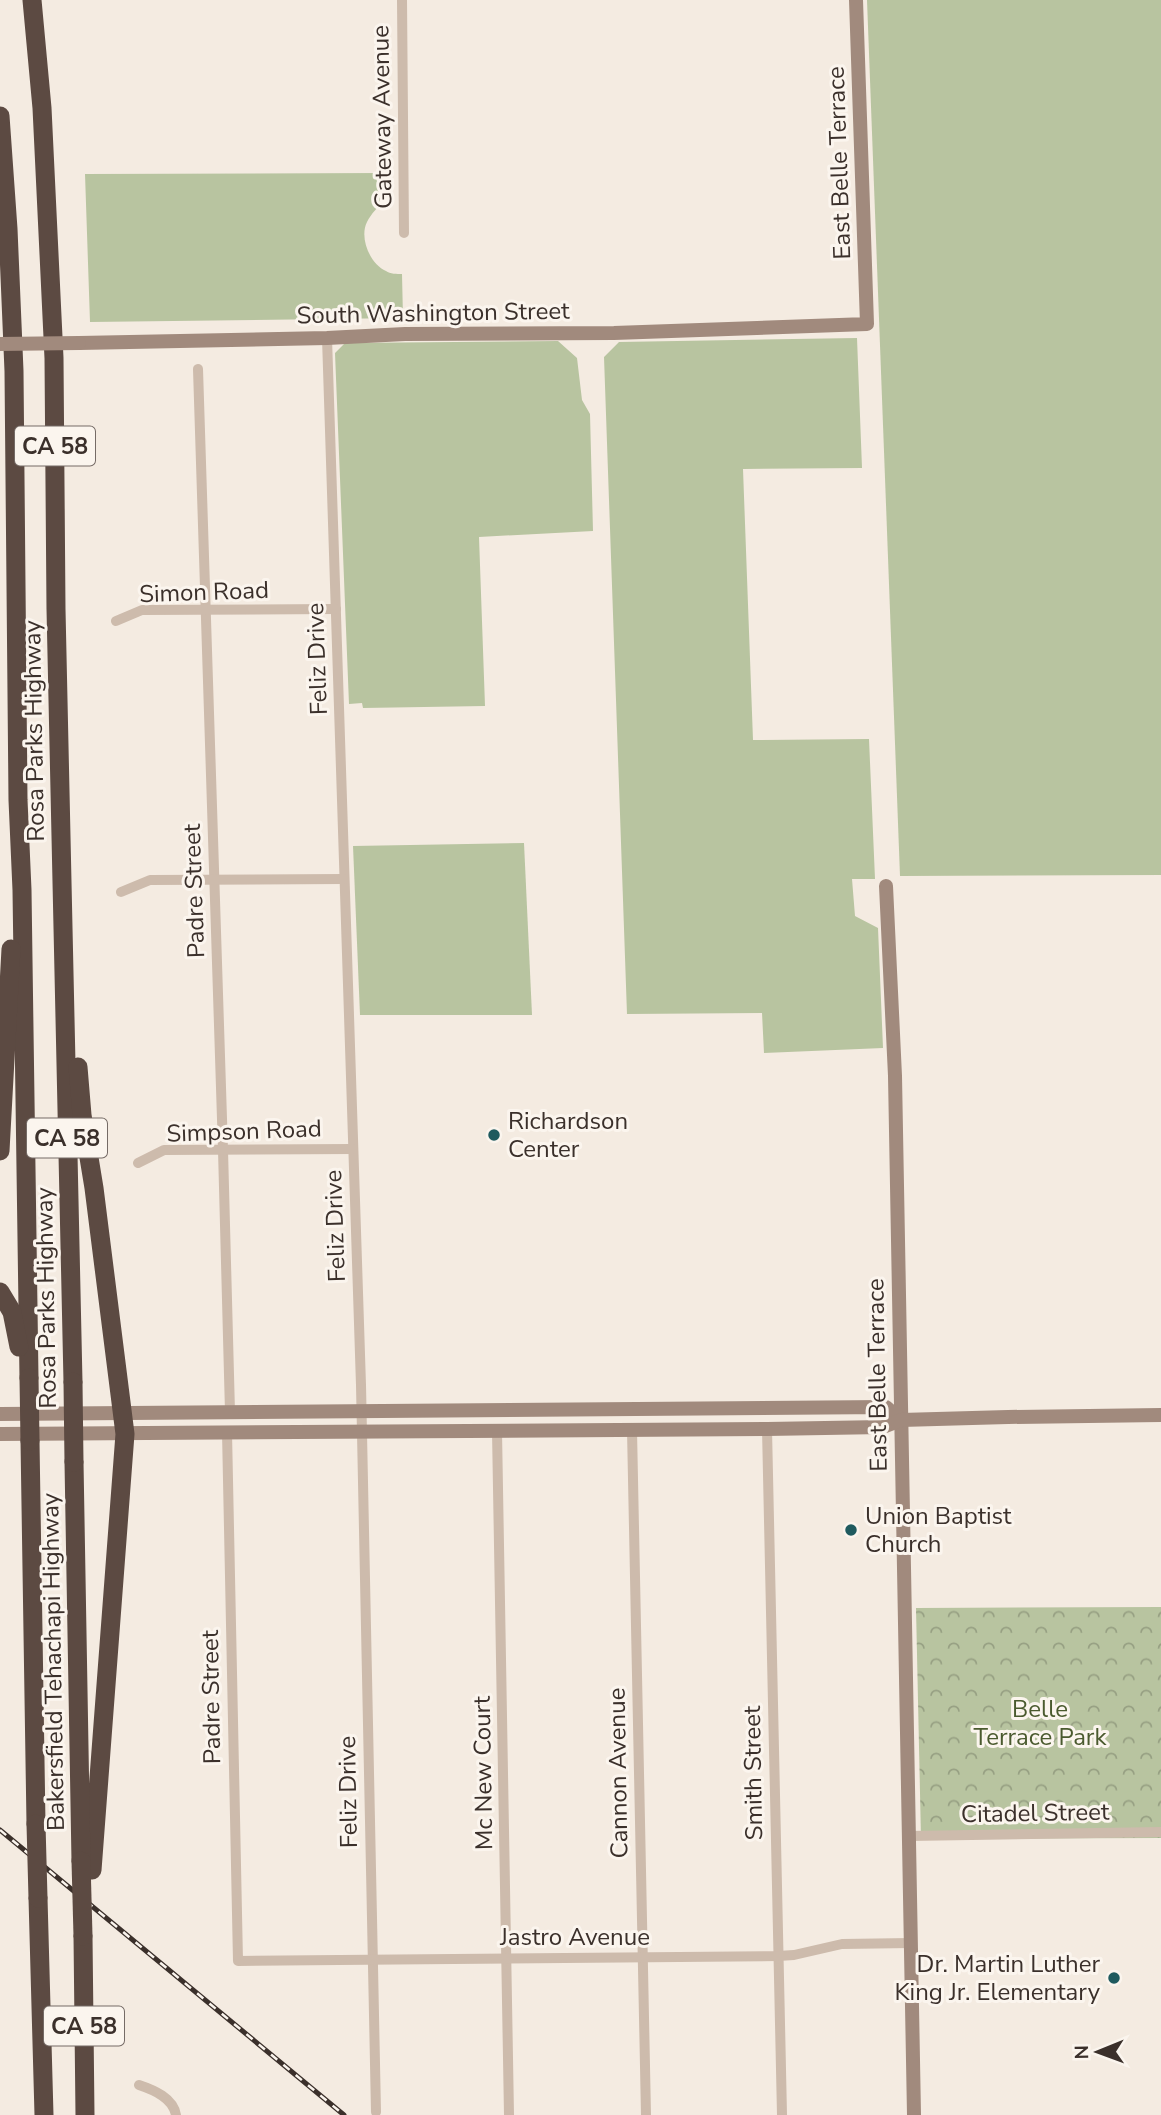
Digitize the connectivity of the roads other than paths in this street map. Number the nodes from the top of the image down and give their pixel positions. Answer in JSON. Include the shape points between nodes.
{"nodes":[{"id":1,"x":32,"y":0,"type":"edge"},
{"id":2,"x":402,"y":0,"type":"edge"},
{"id":3,"x":856,"y":0,"type":"edge"},
{"id":4,"x":0,"y":116,"type":"edge"},
{"id":5,"x":404,"y":233,"type":"dead end"},
{"id":6,"x":867,"y":324,"type":"joint"},
{"id":7,"x":327,"y":338,"type":"junction"},
{"id":8,"x":0,"y":344,"type":"edge"},
{"id":9,"x":198,"y":369,"type":"dead end"},
{"id":10,"x":336,"y":609,"type":"junction"},
{"id":11,"x":206,"y":610,"type":"junction"},
{"id":12,"x":116,"y":621,"type":"dead end"},
{"id":13,"x":344,"y":879,"type":"junction"},
{"id":14,"x":215,"y":880,"type":"junction"},
{"id":15,"x":886,"y":886,"type":"dead end"},
{"id":16,"x":22,"y":890,"type":"junction"},
{"id":17,"x":121,"y":892,"type":"dead end"},
{"id":18,"x":61,"y":894,"type":"junction"},
{"id":19,"x":353,"y":1149,"type":"junction"},
{"id":20,"x":223,"y":1150,"type":"junction"},
{"id":21,"x":0,"y":1151,"type":"edge"},
{"id":22,"x":138,"y":1163,"type":"dead end"},
{"id":23,"x":0,"y":1292,"type":"edge"},
{"id":24,"x":26,"y":1379,"type":"junction"},
{"id":25,"x":674,"y":1410,"type":"junction"},
{"id":26,"x":230,"y":1412,"type":"junction"},
{"id":27,"x":361,"y":1412,"type":"junction"},
{"id":28,"x":0,"y":1414,"type":"edge"},
{"id":29,"x":1161,"y":1415,"type":"edge"},
{"id":30,"x":901,"y":1420,"type":"junction"},
{"id":31,"x":124,"y":1424,"type":"junction"},
{"id":32,"x":582,"y":1430,"type":"junction"},
{"id":33,"x":632,"y":1430,"type":"junction"},
{"id":34,"x":767,"y":1430,"type":"junction"},
{"id":35,"x":497,"y":1431,"type":"junction"},
{"id":36,"x":227,"y":1432,"type":"junction"},
{"id":37,"x":362,"y":1432,"type":"junction"},
{"id":38,"x":0,"y":1434,"type":"edge"},
{"id":39,"x":74,"y":1462,"type":"joint"},
{"id":40,"x":1161,"y":1832,"type":"edge"},
{"id":41,"x":909,"y":1836,"type":"junction"},
{"id":42,"x":87,"y":1865,"type":"junction"},
{"id":43,"x":911,"y":1943,"type":"junction"},
{"id":44,"x":778,"y":1956,"type":"junction"},
{"id":45,"x":643,"y":1957,"type":"junction"},
{"id":46,"x":508,"y":1958,"type":"junction"},
{"id":47,"x":373,"y":1960,"type":"junction"},
{"id":48,"x":238,"y":1961,"type":"joint"},
{"id":49,"x":139,"y":2085,"type":"dead end"},
{"id":50,"x":376,"y":2112,"type":"dead end"},
{"id":51,"x":44,"y":2115,"type":"edge"},
{"id":52,"x":85,"y":2115,"type":"edge"},
{"id":53,"x":176,"y":2115,"type":"edge"},
{"id":54,"x":509,"y":2115,"type":"edge"},
{"id":55,"x":646,"y":2115,"type":"edge"},
{"id":56,"x":782,"y":2115,"type":"edge"},
{"id":57,"x":914,"y":2115,"type":"edge"}],
"edges":[{"from":1,"to":18,"type":"highway","name":"Rosa Parks Highway","number":"CA 58","via":[[54,358]]},
{"from":2,"to":5,"type":"street","name":"Gateway Avenue"},
{"from":3,"to":6,"type":"street","name":"East Belle Terrace"},
{"from":4,"to":16,"type":"highway","name":"Rosa Parks Highway","number":"CA 58","via":[[13,371]]},
{"from":6,"to":7,"type":"street","name":"South Washington Street"},
{"from":7,"to":8,"type":"street","name":"South Washington Street","bridge":true},
{"from":7,"to":10,"type":"street","name":"Feliz Drive"},
{"from":9,"to":11,"type":"street","name":"Padre Street"},
{"from":10,"to":11,"type":"street","name":"Simon Road"},
{"from":10,"to":13,"type":"street","name":"Feliz Drive"},
{"from":11,"to":12,"type":"street","name":"Simon Road","via":[[142,610]]},
{"from":11,"to":14,"type":"street","name":"Padre Street"},
{"from":13,"to":14,"type":"street"},
{"from":13,"to":19,"type":"street","name":"Feliz Drive"},
{"from":14,"to":17,"type":"street","via":[[150,880]]},
{"from":14,"to":20,"type":"street","name":"Padre Street"},
{"from":15,"to":30,"type":"street","name":"East Belle Terrace","via":[[895,1076]]},
{"from":16,"to":21,"type":"highway","via":[[12,929]]},
{"from":16,"to":24,"type":"highway","name":"Rosa Parks Highway","number":"CA 58"},
{"from":18,"to":31,"type":"highway","via":[[73,934],[82,1115]]},
{"from":18,"to":39,"type":"highway","name":"Rosa Parks Highway","number":"CA 58","bridge":true},
{"from":19,"to":20,"type":"street","name":"Simpson Road"},
{"from":19,"to":27,"type":"street","name":"Feliz Drive"},
{"from":20,"to":22,"type":"street","name":"Simpson Road","via":[[164,1150]]},
{"from":20,"to":26,"type":"street","name":"Padre Street"},
{"from":23,"to":24,"type":"highway","via":[[12,1312]]},
{"from":24,"to":51,"type":"highway","name":"Rosa Parks Highway","number":"CA 58","bridge":true},
{"from":25,"to":27,"type":"street"},
{"from":25,"to":30,"type":"street","via":[[886,1407]]},
{"from":25,"to":32,"type":"street","via":[[660,1420]]},
{"from":26,"to":27,"type":"street"},
{"from":26,"to":31,"type":"street"},
{"from":27,"to":37,"type":"street","name":"Feliz Drive"},
{"from":28,"to":31,"type":"street"},
{"from":29,"to":30,"type":"street"},
{"from":30,"to":34,"type":"street","via":[[883,1427]]},
{"from":30,"to":41,"type":"street","name":"East Belle Terrace"},
{"from":31,"to":36,"type":"street"},
{"from":31,"to":38,"type":"street"},
{"from":31,"to":42,"type":"highway"},
{"from":32,"to":33,"type":"street"},
{"from":32,"to":35,"type":"street"},
{"from":33,"to":34,"type":"street"},
{"from":33,"to":45,"type":"street","name":"Cannon Avenue"},
{"from":34,"to":44,"type":"street","name":"Smith Street"},
{"from":35,"to":37,"type":"street"},
{"from":35,"to":46,"type":"street","name":"Mc New Court"},
{"from":36,"to":37,"type":"street"},
{"from":36,"to":48,"type":"street","name":"Padre Street"},
{"from":37,"to":47,"type":"street","name":"Feliz Drive"},
{"from":39,"to":42,"type":"highway","name":"Bakersfield Tehachapi Highway","number":"CA 58"},
{"from":40,"to":41,"type":"street","name":"Citadel Street"},
{"from":41,"to":43,"type":"street","name":"East Belle Terrace"},
{"from":42,"to":52,"type":"highway","number":"CA 58","bridge":true},
{"from":43,"to":44,"type":"street","name":"Jastro Avenue","via":[[842,1944]]},
{"from":43,"to":57,"type":"street","name":"East Belle Terrace"},
{"from":44,"to":45,"type":"street","name":"Jastro Avenue"},
{"from":44,"to":56,"type":"street","name":"Smith Street"},
{"from":45,"to":46,"type":"street","name":"Jastro Avenue"},
{"from":45,"to":55,"type":"street","name":"Cannon Avenue"},
{"from":46,"to":47,"type":"street","name":"Jastro Avenue"},
{"from":46,"to":54,"type":"street","name":"Mc New Court"},
{"from":47,"to":48,"type":"street","name":"Jastro Avenue"},
{"from":47,"to":50,"type":"street","name":"Feliz Drive"},
{"from":49,"to":53,"type":"street","via":[[156,2091],[175,2107]]}]}
